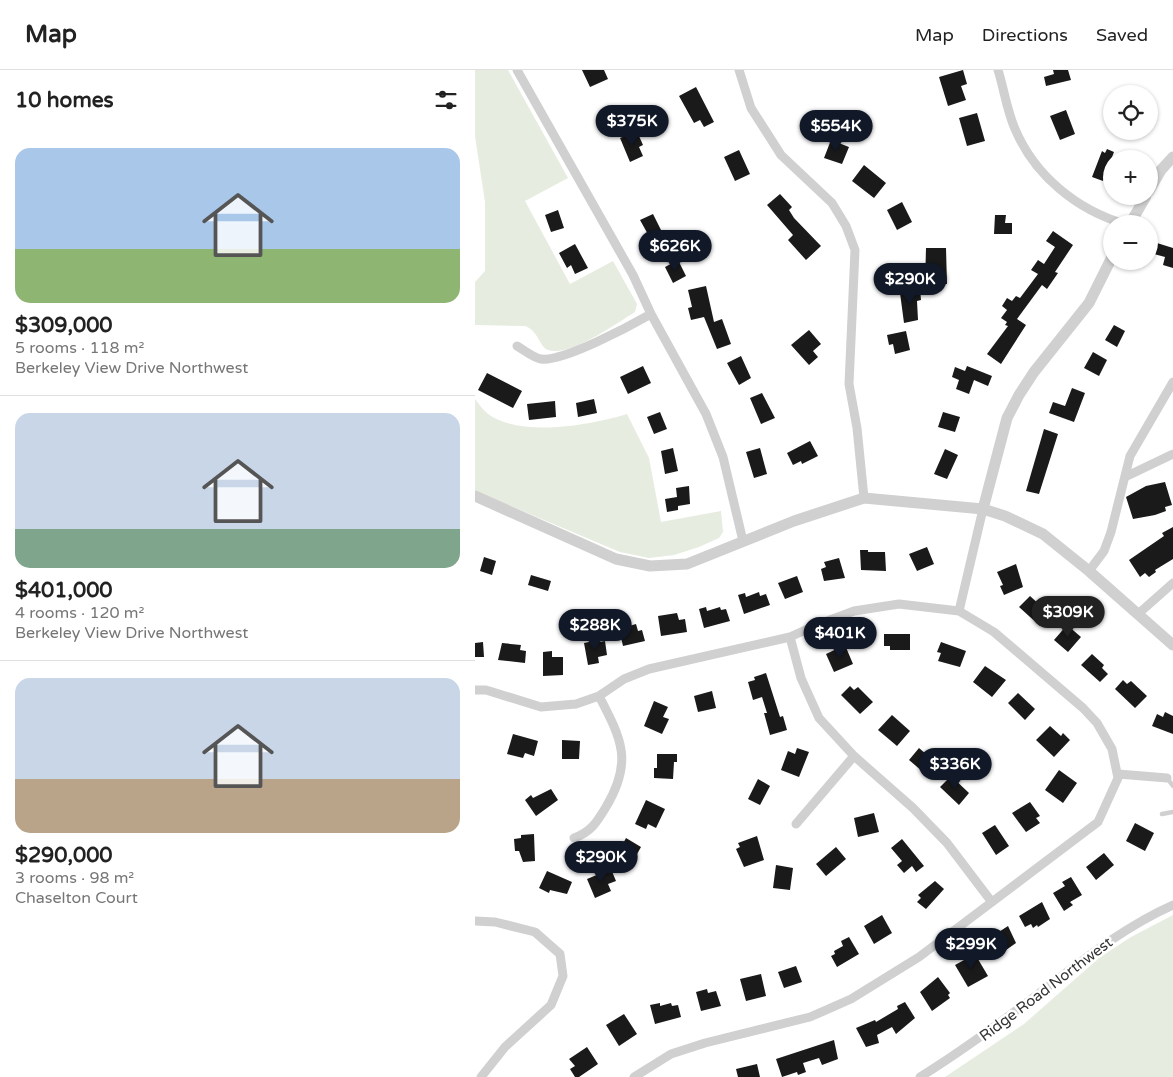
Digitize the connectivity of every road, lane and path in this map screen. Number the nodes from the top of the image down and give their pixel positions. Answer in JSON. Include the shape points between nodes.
{"nodes":[{"id":1,"x":517,"y":70,"type":"edge"},
{"id":2,"x":739,"y":70,"type":"edge"},
{"id":3,"x":998,"y":70,"type":"edge"},
{"id":4,"x":1173,"y":157,"type":"edge"},
{"id":5,"x":1158,"y":176,"type":"edge"},
{"id":6,"x":1103,"y":217,"type":"edge"},
{"id":7,"x":1106,"y":270,"type":"edge"},
{"id":8,"x":651,"y":314,"type":"junction"},
{"id":9,"x":517,"y":346,"type":"dead end"},
{"id":10,"x":1173,"y":382,"type":"edge"},
{"id":11,"x":1173,"y":454,"type":"edge"},
{"id":12,"x":1125,"y":477,"type":"junction"},
{"id":13,"x":475,"y":496,"type":"edge"},
{"id":14,"x":864,"y":498,"type":"junction"},
{"id":15,"x":983,"y":509,"type":"junction"},
{"id":16,"x":743,"y":541,"type":"junction"},
{"id":17,"x":1089,"y":571,"type":"junction"},
{"id":18,"x":1173,"y":583,"type":"edge"},
{"id":19,"x":959,"y":610,"type":"junction"},
{"id":20,"x":1138,"y":614,"type":"junction"},
{"id":21,"x":790,"y":638,"type":"junction"},
{"id":22,"x":1173,"y":645,"type":"edge"},
{"id":23,"x":475,"y":690,"type":"edge"},
{"id":24,"x":599,"y":696,"type":"junction"},
{"id":25,"x":854,"y":756,"type":"junction"},
{"id":26,"x":1118,"y":774,"type":"junction"},
{"id":27,"x":1167,"y":778,"type":"joint"},
{"id":28,"x":1173,"y":786,"type":"edge"},
{"id":29,"x":1173,"y":812,"type":"edge"},
{"id":30,"x":1163,"y":814,"type":"dead end"},
{"id":31,"x":796,"y":824,"type":"dead end"},
{"id":32,"x":574,"y":838,"type":"dead end"},
{"id":33,"x":991,"y":901,"type":"junction"},
{"id":34,"x":1173,"y":905,"type":"edge"},
{"id":35,"x":475,"y":921,"type":"edge"},
{"id":36,"x":481,"y":1077,"type":"edge"},
{"id":37,"x":634,"y":1077,"type":"edge"},
{"id":38,"x":921,"y":1077,"type":"edge"}],
"edges":[{"from":1,"to":8,"type":"street","via":[[633,274]]},
{"from":2,"to":14,"type":"street","via":[[751,108],[781,155],[832,204],[846,226],[855,250],[849,384]]},
{"from":3,"to":6,"type":"street","via":[[1015,130],[1036,164],[1055,188]]},
{"from":4,"to":5,"type":"street"},
{"from":7,"to":15,"type":"street","via":[[1089,303],[1034,372],[1007,418]]},
{"from":8,"to":9,"type":"street","via":[[583,348],[558,356],[541,359]]},
{"from":8,"to":16,"type":"street","via":[[706,414],[723,457]]},
{"from":10,"to":12,"type":"street","via":[[1130,456]]},
{"from":11,"to":12,"type":"street"},
{"from":12,"to":17,"type":"street","via":[[1104,551]]},
{"from":13,"to":16,"type":"street","via":[[616,559],[650,566],[687,564]]},
{"from":14,"to":15,"type":"street"},
{"from":14,"to":16,"type":"street","via":[[794,520]]},
{"from":15,"to":17,"type":"street","via":[[1043,534]]},
{"from":15,"to":19,"type":"street"},
{"from":17,"to":20,"type":"street"},
{"from":18,"to":20,"type":"street"},
{"from":19,"to":21,"type":"street","via":[[899,604],[879,606],[854,611]]},
{"from":19,"to":26,"type":"street","via":[[1019,651],[1097,723],[1112,748]]},
{"from":20,"to":22,"type":"street"},
{"from":21,"to":24,"type":"street","via":[[658,667],[624,679]]},
{"from":21,"to":25,"type":"street","via":[[813,709]]},
{"from":23,"to":24,"type":"street","via":[[486,690],[541,707],[576,704]]},
{"from":24,"to":32,"type":"street","via":[[619,736],[621,773],[619,783],[595,826]]},
{"from":25,"to":31,"type":"street"},
{"from":25,"to":33,"type":"street","via":[[947,843]]},
{"from":26,"to":27,"type":"street"},
{"from":26,"to":33,"type":"street","via":[[1098,822]]},
{"from":27,"to":28,"type":"lane"},
{"from":29,"to":30,"type":"lane"},
{"from":33,"to":37,"type":"street","via":[[957,930],[887,979],[851,999],[787,1024],[671,1054]]},
{"from":34,"to":38,"type":"street","name":"Ridge Road Northwest","via":[[1150,915],[1097,949],[964,1050]]},
{"from":35,"to":36,"type":"street","via":[[495,922],[535,932],[560,954],[563,976],[551,1005],[505,1047]]}]}
